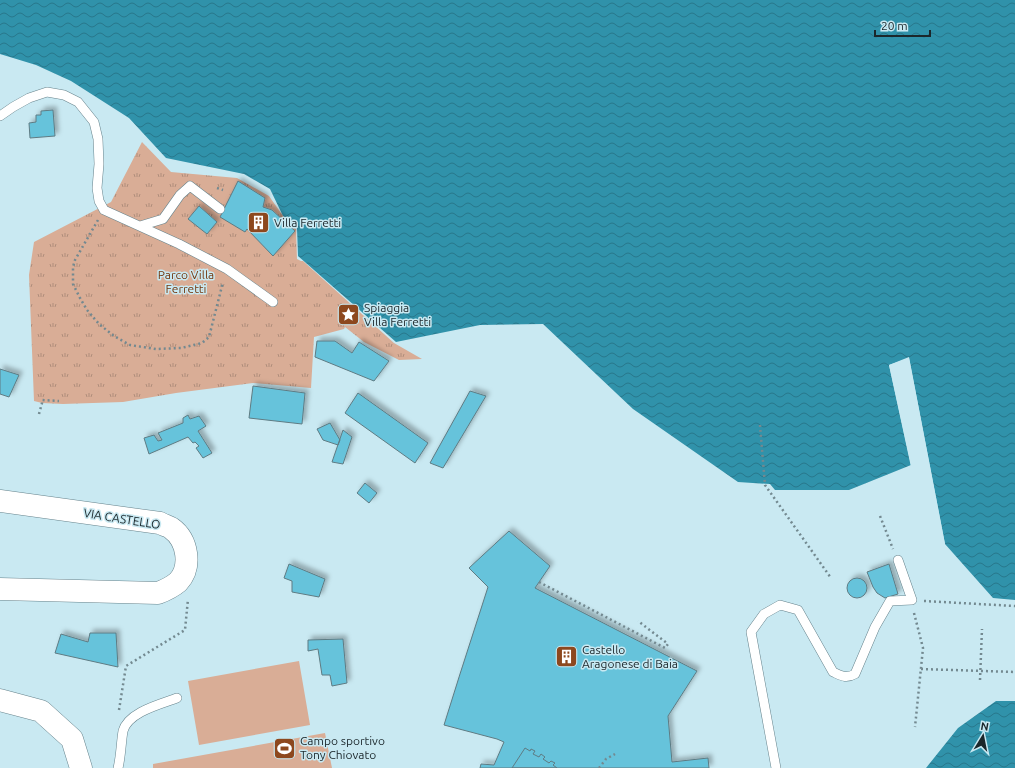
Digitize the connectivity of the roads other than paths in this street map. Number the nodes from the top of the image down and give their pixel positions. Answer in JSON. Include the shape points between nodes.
{"nodes":[{"id":1,"x":0,"y":116,"type":"edge"},
{"id":2,"x":220,"y":209,"type":"dead end"},
{"id":3,"x":140,"y":226,"type":"junction"},
{"id":4,"x":273,"y":302,"type":"dead end"},
{"id":5,"x":0,"y":501,"type":"edge"},
{"id":6,"x":898,"y":560,"type":"road end"},
{"id":7,"x":0,"y":589,"type":"edge"},
{"id":8,"x":177,"y":698,"type":"dead end"},
{"id":9,"x":0,"y":700,"type":"edge"},
{"id":10,"x":81,"y":768,"type":"edge"},
{"id":11,"x":118,"y":768,"type":"edge"},
{"id":12,"x":776,"y":768,"type":"edge"}],
"edges":[{"from":1,"to":3,"type":"lane","via":[[30,98],[47,92],[64,95],[78,102],[94,122],[98,139],[99,201],[104,210]]},
{"from":2,"to":3,"type":"lane","via":[[190,186],[180,195],[163,219]]},
{"from":3,"to":4,"type":"lane","via":[[226,269]]},
{"from":5,"to":7,"type":"main road","name":"VIA CASTELLO","via":[[160,523],[171,528],[179,536],[185,547],[187,559],[179,581],[158,593]]},
{"from":6,"to":12,"type":"lane","via":[[912,600],[890,601],[875,627],[855,674],[850,677],[833,672],[798,610],[780,605],[764,614],[751,632]]},
{"from":8,"to":11,"type":"lane","via":[[143,710],[128,723],[124,730]]},
{"from":9,"to":10,"type":"main road","via":[[41,711],[72,739]]}]}
